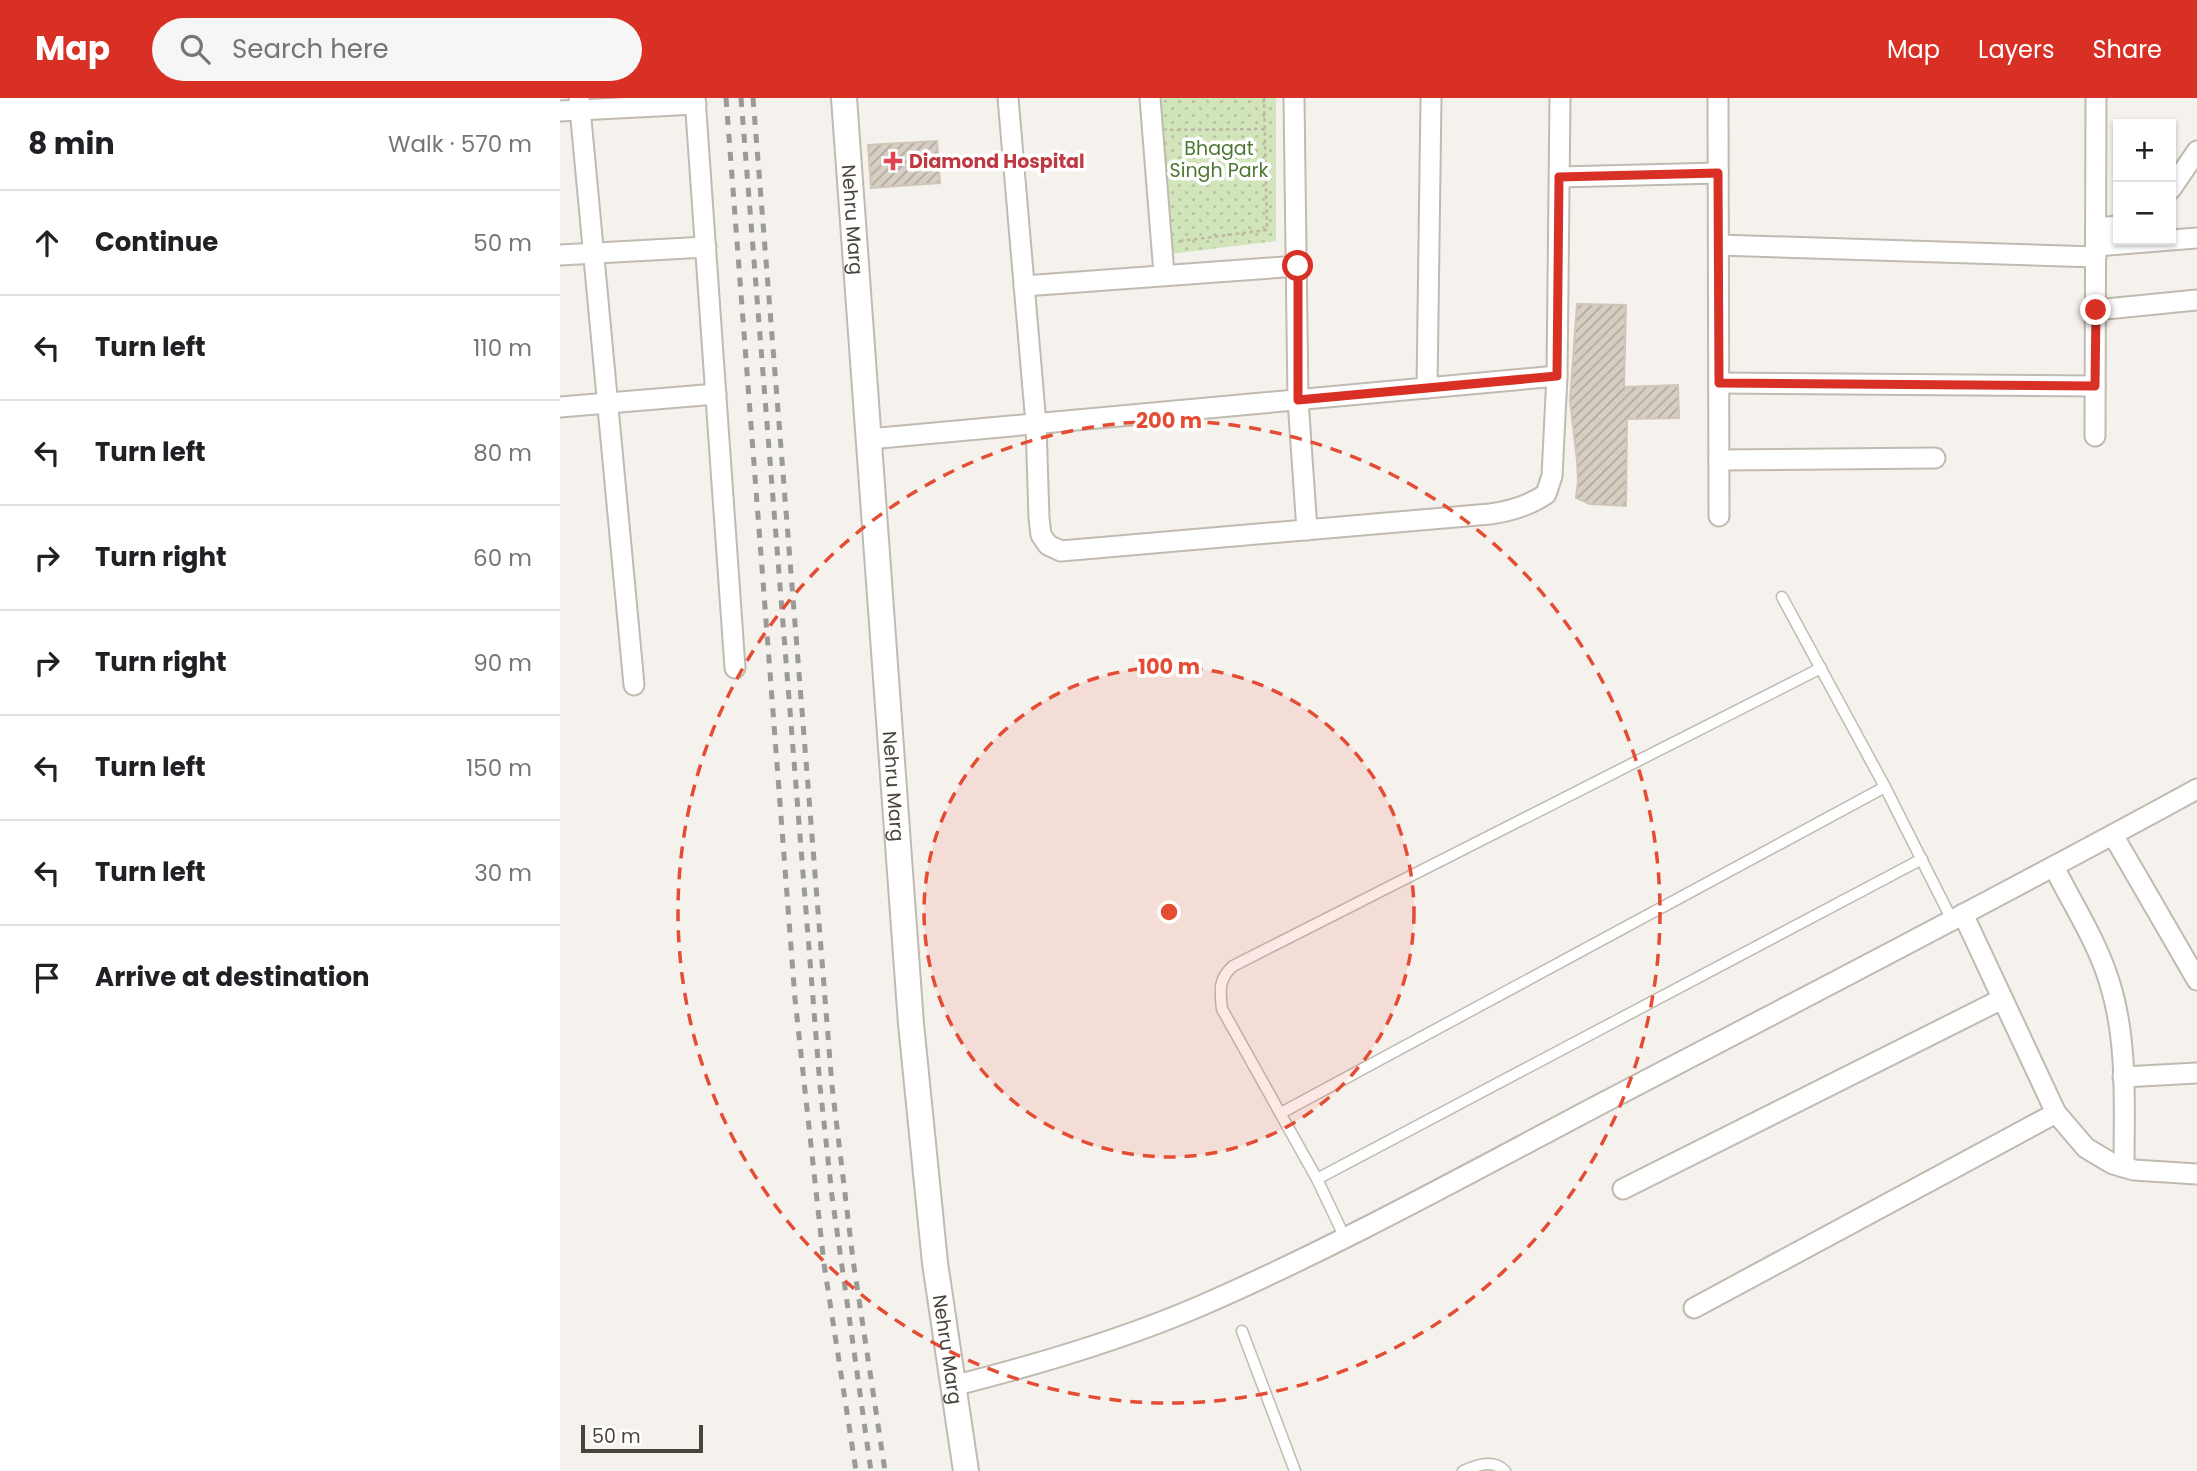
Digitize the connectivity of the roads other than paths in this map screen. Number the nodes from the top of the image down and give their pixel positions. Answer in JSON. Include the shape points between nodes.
{"nodes":[{"id":1,"x":844,"y":98,"type":"edge"},
{"id":2,"x":1008,"y":98,"type":"edge"},
{"id":3,"x":1150,"y":98,"type":"edge"},
{"id":4,"x":1294,"y":98,"type":"edge"},
{"id":5,"x":1431,"y":98,"type":"edge"},
{"id":6,"x":1560,"y":98,"type":"edge"},
{"id":7,"x":1718,"y":98,"type":"edge"},
{"id":8,"x":2096,"y":98,"type":"edge"},
{"id":9,"x":696,"y":101,"type":"edge"},
{"id":10,"x":580,"y":104,"type":"edge"},
{"id":11,"x":560,"y":111,"type":"edge"},
{"id":12,"x":2197,"y":151,"type":"edge"},
{"id":13,"x":1718,"y":173,"type":"junction"},
{"id":14,"x":1559,"y":177,"type":"junction"},
{"id":15,"x":2176,"y":182,"type":"edge"},
{"id":16,"x":2113,"y":230,"type":"edge"},
{"id":17,"x":2197,"y":238,"type":"edge"},
{"id":18,"x":2096,"y":244,"type":"junction"},
{"id":19,"x":1719,"y":245,"type":"junction"},
{"id":20,"x":706,"y":247,"type":"junction"},
{"id":21,"x":594,"y":252,"type":"junction"},
{"id":22,"x":560,"y":255,"type":"edge"},
{"id":23,"x":1298,"y":266,"type":"junction"},
{"id":24,"x":1164,"y":274,"type":"junction"},
{"id":25,"x":1024,"y":286,"type":"junction"},
{"id":26,"x":2197,"y":300,"type":"edge"},
{"id":27,"x":2096,"y":310,"type":"junction"},
{"id":28,"x":1557,"y":376,"type":"junction"},
{"id":29,"x":1719,"y":383,"type":"junction"},
{"id":30,"x":2095,"y":386,"type":"junction"},
{"id":31,"x":1427,"y":388,"type":"junction"},
{"id":32,"x":716,"y":394,"type":"junction"},
{"id":33,"x":1298,"y":400,"type":"junction"},
{"id":34,"x":608,"y":403,"type":"junction"},
{"id":35,"x":560,"y":407,"type":"edge"},
{"id":36,"x":1036,"y":424,"type":"junction"},
{"id":37,"x":2095,"y":436,"type":"dead end"},
{"id":38,"x":869,"y":439,"type":"junction"},
{"id":39,"x":1935,"y":458,"type":"dead end"},
{"id":40,"x":1719,"y":460,"type":"junction"},
{"id":41,"x":1719,"y":516,"type":"dead end"},
{"id":42,"x":1307,"y":530,"type":"junction"},
{"id":43,"x":1782,"y":597,"type":"dead end"},
{"id":44,"x":735,"y":668,"type":"dead end"},
{"id":45,"x":1821,"y":668,"type":"junction"},
{"id":46,"x":634,"y":685,"type":"dead end"},
{"id":47,"x":1885,"y":787,"type":"junction"},
{"id":48,"x":2197,"y":789,"type":"edge"},
{"id":49,"x":2113,"y":835,"type":"junction"},
{"id":50,"x":1922,"y":859,"type":"junction"},
{"id":51,"x":2054,"y":867,"type":"junction"},
{"id":52,"x":1958,"y":918,"type":"junction"},
{"id":53,"x":2197,"y":980,"type":"edge"},
{"id":54,"x":2002,"y":999,"type":"junction"},
{"id":55,"x":2197,"y":1073,"type":"edge"},
{"id":56,"x":2123,"y":1077,"type":"junction"},
{"id":57,"x":1281,"y":1113,"type":"junction"},
{"id":58,"x":2056,"y":1113,"type":"junction"},
{"id":59,"x":2124,"y":1167,"type":"junction"},
{"id":60,"x":2197,"y":1174,"type":"edge"},
{"id":61,"x":1317,"y":1179,"type":"junction"},
{"id":62,"x":1623,"y":1189,"type":"dead end"},
{"id":63,"x":1345,"y":1238,"type":"junction"},
{"id":64,"x":1694,"y":1308,"type":"dead end"},
{"id":65,"x":1242,"y":1332,"type":"dead end"},
{"id":66,"x":953,"y":1386,"type":"junction"},
{"id":67,"x":967,"y":1471,"type":"edge"},
{"id":68,"x":1295,"y":1471,"type":"edge"},
{"id":69,"x":1463,"y":1471,"type":"edge"},
{"id":70,"x":1505,"y":1471,"type":"edge"}],
"edges":[{"from":1,"to":38,"type":"street","name":"Nehru Marg"},
{"from":2,"to":25,"type":"street"},
{"from":3,"to":24,"type":"street"},
{"from":4,"to":23,"type":"street"},
{"from":5,"to":31,"type":"street"},
{"from":6,"to":14,"type":"street"},
{"from":7,"to":13,"type":"street"},
{"from":8,"to":18,"type":"street"},
{"from":9,"to":10,"type":"street"},
{"from":9,"to":20,"type":"street"},
{"from":10,"to":11,"type":"street"},
{"from":10,"to":21,"type":"street"},
{"from":12,"to":15,"type":"street"},
{"from":13,"to":14,"type":"street"},
{"from":13,"to":19,"type":"street"},
{"from":14,"to":28,"type":"street"},
{"from":16,"to":18,"type":"street"},
{"from":17,"to":18,"type":"street"},
{"from":18,"to":19,"type":"street"},
{"from":18,"to":27,"type":"street"},
{"from":19,"to":29,"type":"street"},
{"from":20,"to":21,"type":"street"},
{"from":20,"to":32,"type":"street"},
{"from":21,"to":22,"type":"street"},
{"from":21,"to":34,"type":"street"},
{"from":23,"to":24,"type":"street"},
{"from":23,"to":33,"type":"street"},
{"from":24,"to":25,"type":"street"},
{"from":25,"to":36,"type":"street"},
{"from":26,"to":27,"type":"street"},
{"from":27,"to":30,"type":"street"},
{"from":28,"to":31,"type":"street"},
{"from":28,"to":42,"type":"street","via":[[1552,476],[1546,494],[1532,504],[1490,514]]},
{"from":29,"to":30,"type":"street"},
{"from":29,"to":40,"type":"street"},
{"from":30,"to":37,"type":"street"},
{"from":31,"to":33,"type":"street"},
{"from":32,"to":34,"type":"street"},
{"from":32,"to":44,"type":"street"},
{"from":33,"to":36,"type":"street"},
{"from":33,"to":42,"type":"street"},
{"from":34,"to":35,"type":"street"},
{"from":34,"to":46,"type":"street"},
{"from":36,"to":38,"type":"street"},
{"from":36,"to":42,"type":"street","via":[[1041,536],[1061,551]]},
{"from":38,"to":66,"type":"street","name":"Nehru Marg","via":[[907,981],[932,1240]]},
{"from":39,"to":40,"type":"street"},
{"from":40,"to":41,"type":"street"},
{"from":43,"to":45,"type":"lane"},
{"from":45,"to":47,"type":"lane"},
{"from":45,"to":57,"type":"lane","via":[[1225,972],[1220,981],[1222,1009]]},
{"from":47,"to":50,"type":"lane"},
{"from":47,"to":57,"type":"lane"},
{"from":48,"to":49,"type":"street"},
{"from":49,"to":51,"type":"street"},
{"from":49,"to":53,"type":"street"},
{"from":50,"to":52,"type":"lane"},
{"from":50,"to":61,"type":"lane"},
{"from":51,"to":52,"type":"street"},
{"from":51,"to":56,"type":"street","via":[[2110,985]]},
{"from":52,"to":54,"type":"street"},
{"from":52,"to":63,"type":"street"},
{"from":54,"to":58,"type":"street"},
{"from":54,"to":62,"type":"street"},
{"from":55,"to":56,"type":"street"},
{"from":56,"to":59,"type":"street"},
{"from":57,"to":61,"type":"lane"},
{"from":58,"to":59,"type":"street","via":[[2086,1148]]},
{"from":58,"to":64,"type":"street"},
{"from":59,"to":60,"type":"street"},
{"from":61,"to":63,"type":"lane"},
{"from":63,"to":66,"type":"street","via":[[1174,1316],[1054,1359]]},
{"from":65,"to":68,"type":"lane"},
{"from":66,"to":67,"type":"street","name":"Nehru Marg"},
{"from":69,"to":70,"type":"lane","via":[[1490,1464]]}]}
